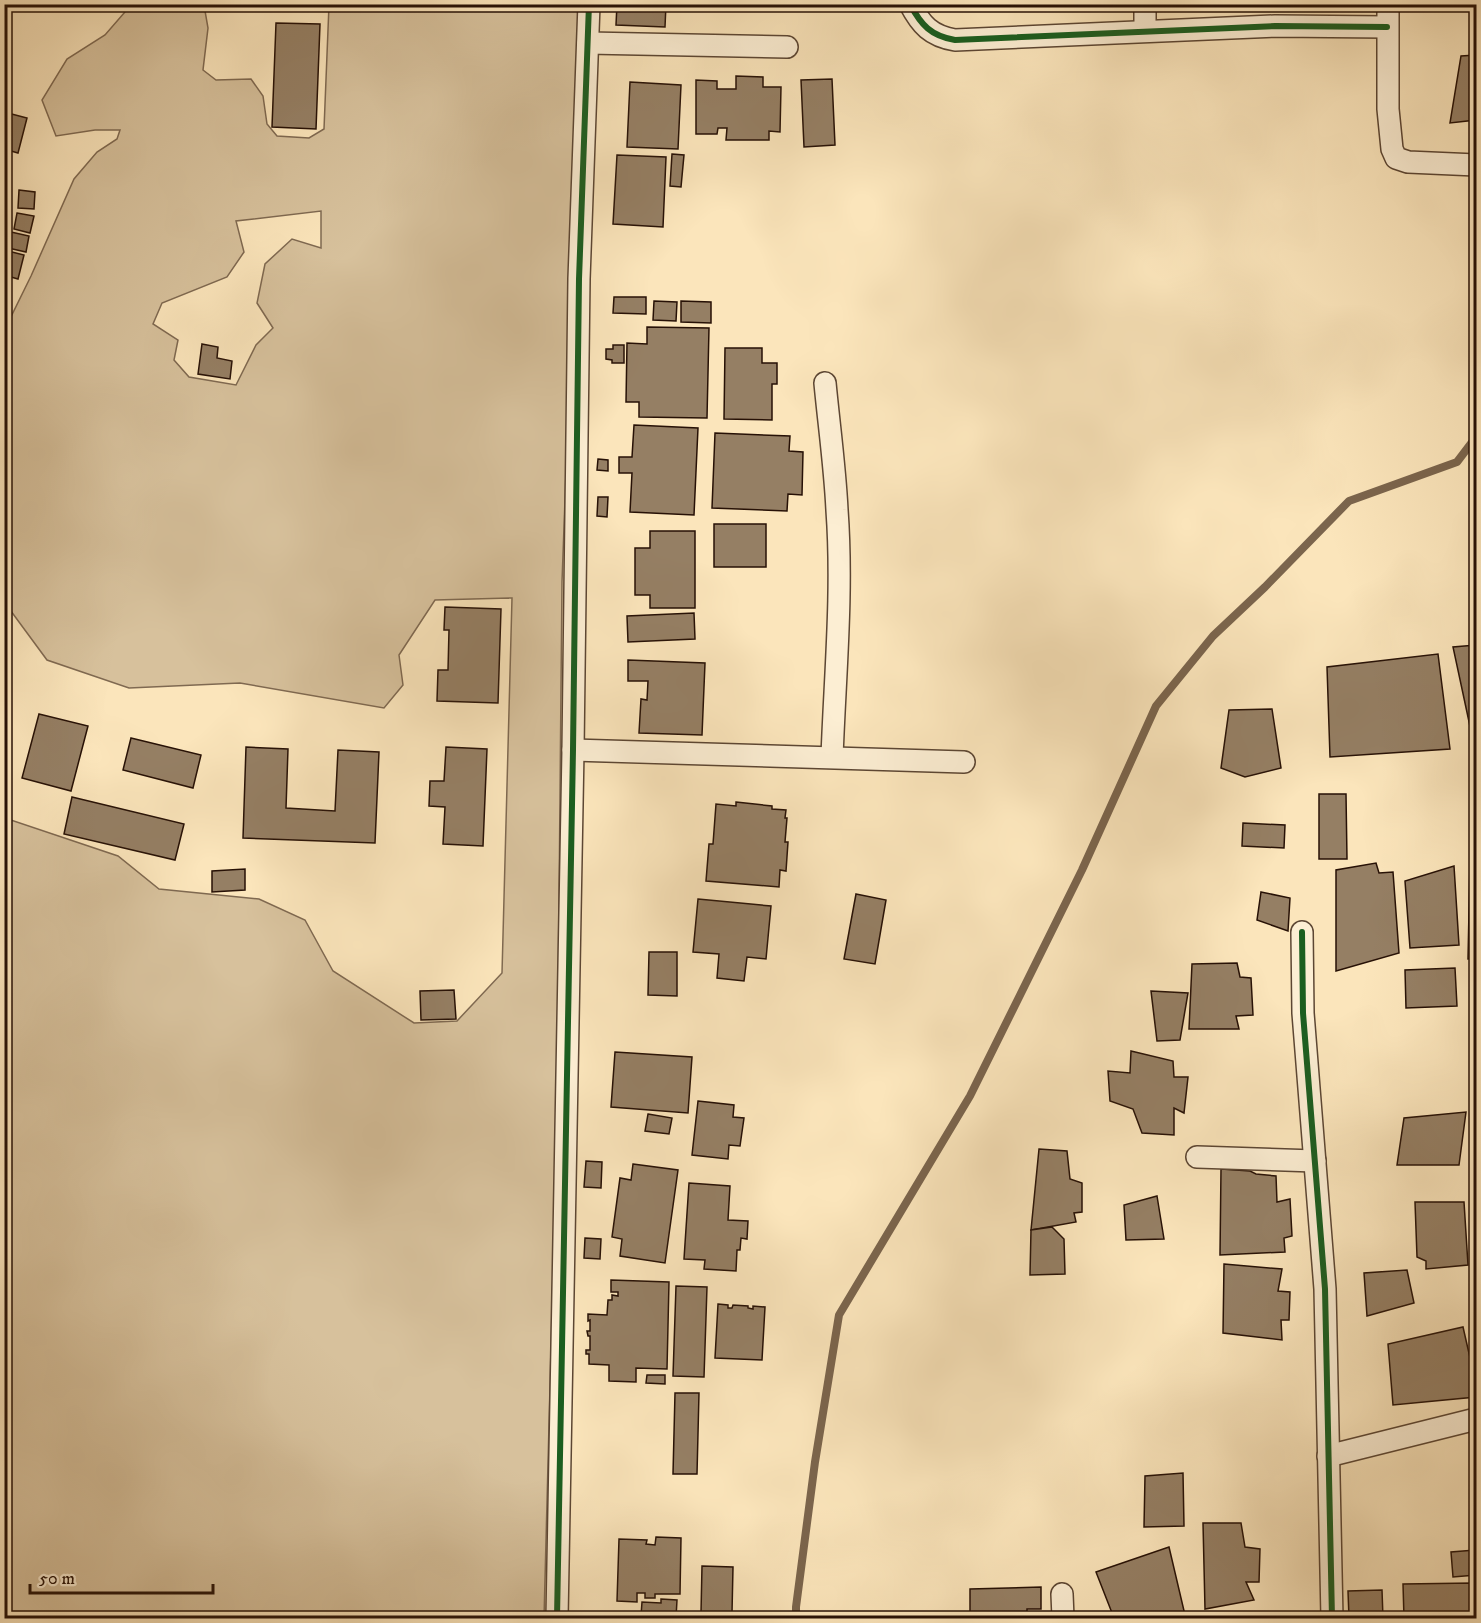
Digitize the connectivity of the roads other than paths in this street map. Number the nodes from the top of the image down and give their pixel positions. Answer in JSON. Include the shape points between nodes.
{"nodes":[{"id":1,"x":589,"y":4,"type":"edge"},
{"id":2,"x":910,"y":4,"type":"edge"},
{"id":3,"x":1145,"y":4,"type":"edge"},
{"id":4,"x":1388,"y":4,"type":"edge"},
{"id":5,"x":1387,"y":27,"type":"junction"},
{"id":6,"x":1145,"y":31,"type":"junction"},
{"id":7,"x":588,"y":43,"type":"junction"},
{"id":8,"x":787,"y":46,"type":"dead end"},
{"id":9,"x":1476,"y":165,"type":"edge"},
{"id":10,"x":825,"y":382,"type":"dead end"},
{"id":11,"x":573,"y":750,"type":"junction"},
{"id":12,"x":832,"y":757,"type":"junction"},
{"id":13,"x":964,"y":762,"type":"dead end"},
{"id":14,"x":1302,"y":932,"type":"dead end"},
{"id":15,"x":1197,"y":1157,"type":"dead end"},
{"id":16,"x":1315,"y":1161,"type":"junction"},
{"id":17,"x":1476,"y":1419,"type":"edge"},
{"id":18,"x":1328,"y":1456,"type":"junction"},
{"id":19,"x":1062,"y":1594,"type":"dead end"},
{"id":20,"x":556,"y":1618,"type":"edge"},
{"id":21,"x":1063,"y":1618,"type":"edge"},
{"id":22,"x":1332,"y":1618,"type":"edge"}],
"edges":[{"from":1,"to":7,"type":"street"},
{"from":2,"to":6,"type":"street","via":[[927,29],[941,38],[955,40]]},
{"from":3,"to":6,"type":"street"},
{"from":4,"to":5,"type":"street"},
{"from":5,"to":6,"type":"street"},
{"from":5,"to":9,"type":"street","via":[[1388,109],[1396,158]]},
{"from":7,"to":8,"type":"street"},
{"from":7,"to":11,"type":"street","via":[[579,279]]},
{"from":10,"to":12,"type":"street","via":[[837,510],[839,592]]},
{"from":11,"to":12,"type":"street"},
{"from":11,"to":20,"type":"street"},
{"from":12,"to":13,"type":"street"},
{"from":14,"to":16,"type":"street","via":[[1303,1013]]},
{"from":15,"to":16,"type":"street"},
{"from":16,"to":18,"type":"street","via":[[1325,1289]]},
{"from":17,"to":18,"type":"street"},
{"from":18,"to":22,"type":"street"},
{"from":19,"to":21,"type":"street"}]}
